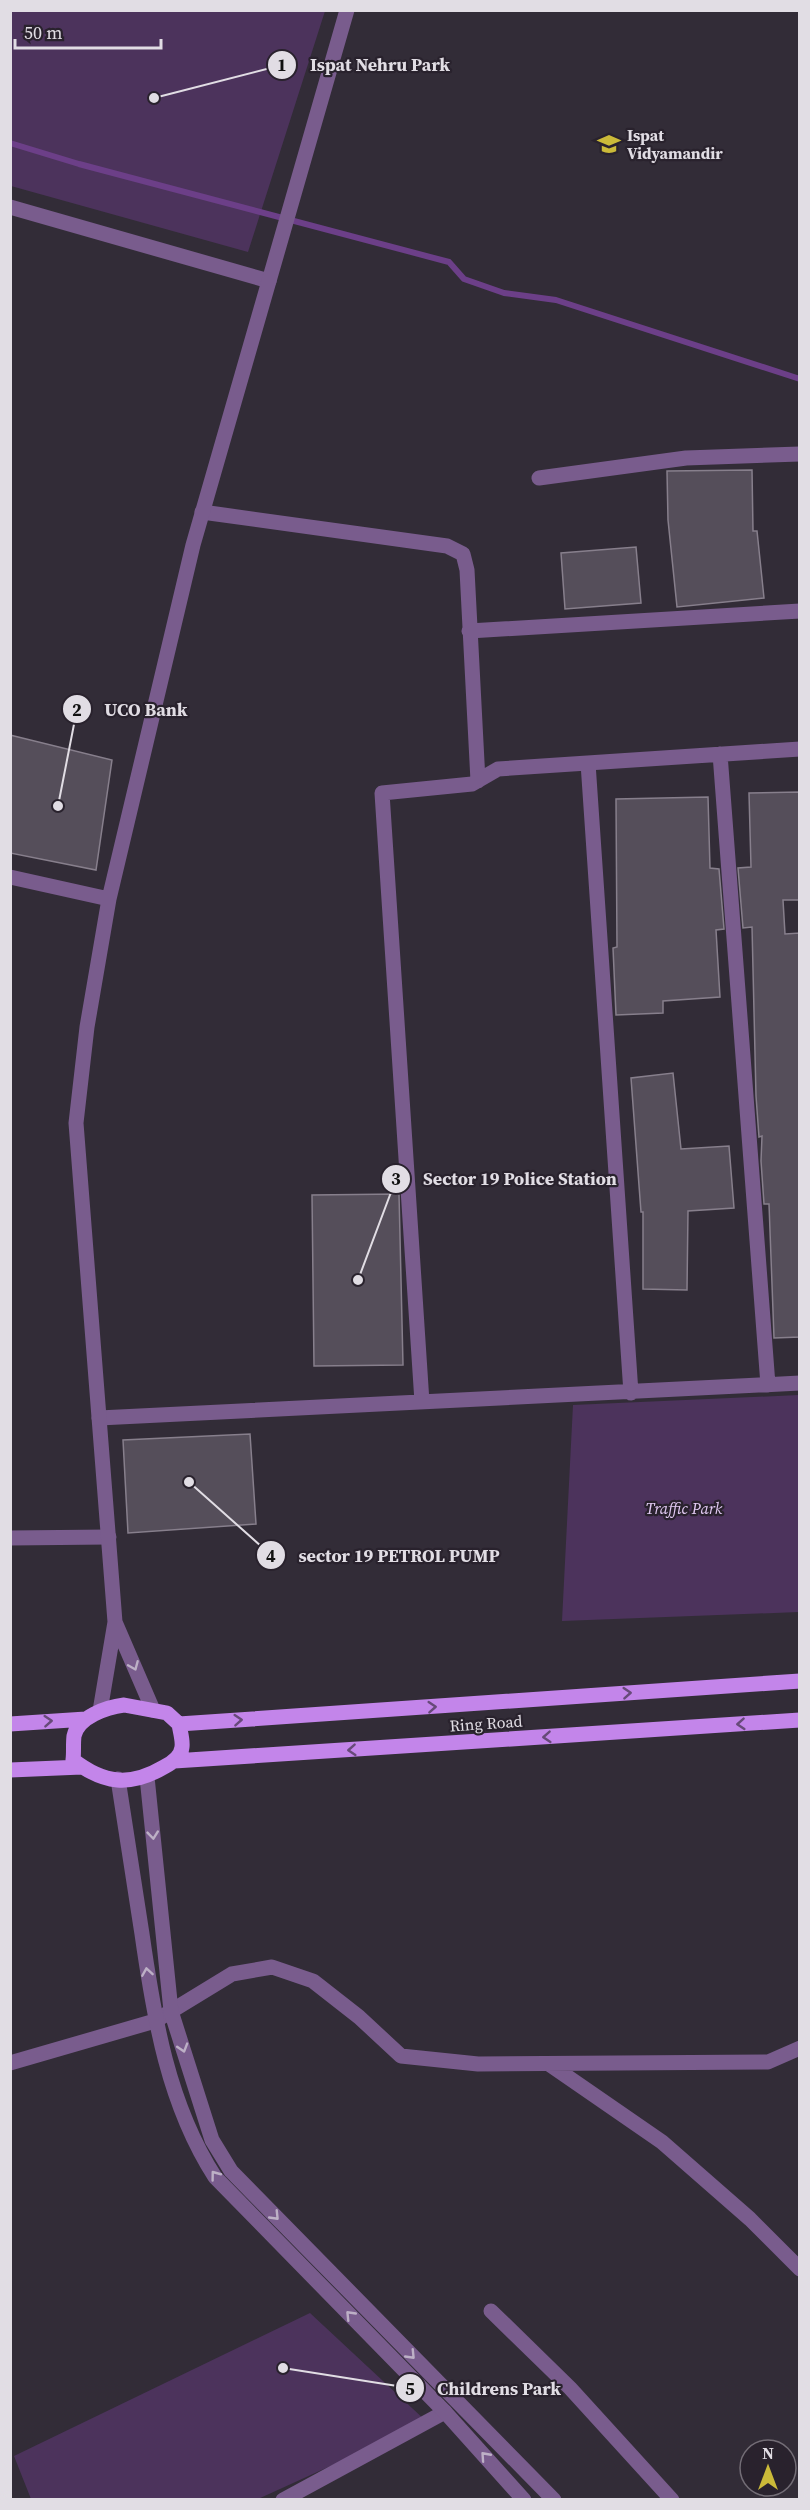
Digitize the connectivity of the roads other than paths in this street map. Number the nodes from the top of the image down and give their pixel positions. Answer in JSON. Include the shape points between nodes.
{"nodes":[{"id":1,"x":347,"y":10,"type":"edge"},
{"id":2,"x":10,"y":207,"type":"edge"},
{"id":3,"x":269,"y":281,"type":"junction"},
{"id":4,"x":800,"y":454,"type":"edge"},
{"id":5,"x":539,"y":478,"type":"dead end"},
{"id":6,"x":202,"y":512,"type":"junction"},
{"id":7,"x":800,"y":611,"type":"edge"},
{"id":8,"x":469,"y":630,"type":"junction"},
{"id":9,"x":800,"y":749,"type":"edge"},
{"id":10,"x":720,"y":754,"type":"junction"},
{"id":11,"x":588,"y":763,"type":"junction"},
{"id":12,"x":478,"y":780,"type":"junction"},
{"id":13,"x":10,"y":877,"type":"edge"},
{"id":14,"x":109,"y":899,"type":"junction"},
{"id":15,"x":800,"y":1383,"type":"edge"},
{"id":16,"x":768,"y":1385,"type":"junction"},
{"id":17,"x":631,"y":1393,"type":"junction"},
{"id":18,"x":422,"y":1402,"type":"junction"},
{"id":19,"x":99,"y":1418,"type":"junction"},
{"id":20,"x":108,"y":1537,"type":"junction"},
{"id":21,"x":10,"y":1538,"type":"edge"},
{"id":22,"x":115,"y":1622,"type":"junction"},
{"id":23,"x":800,"y":1681,"type":"edge"},
{"id":24,"x":153,"y":1710,"type":"junction"},
{"id":25,"x":100,"y":1711,"type":"junction"},
{"id":26,"x":86,"y":1719,"type":"junction"},
{"id":27,"x":800,"y":1720,"type":"edge"},
{"id":28,"x":10,"y":1724,"type":"edge"},
{"id":29,"x":179,"y":1724,"type":"junction"},
{"id":30,"x":174,"y":1761,"type":"junction"},
{"id":31,"x":82,"y":1767,"type":"junction"},
{"id":32,"x":10,"y":1770,"type":"edge"},
{"id":33,"x":147,"y":1777,"type":"junction"},
{"id":34,"x":118,"y":1779,"type":"junction"},
{"id":35,"x":171,"y":2011,"type":"junction"},
{"id":36,"x":155,"y":2020,"type":"junction"},
{"id":37,"x":800,"y":2048,"type":"edge"},
{"id":38,"x":10,"y":2063,"type":"edge"},
{"id":39,"x":549,"y":2064,"type":"junction"},
{"id":40,"x":800,"y":2269,"type":"edge"},
{"id":41,"x":490,"y":2311,"type":"dead end"},
{"id":42,"x":445,"y":2412,"type":"junction"},
{"id":43,"x":283,"y":2499,"type":"edge"},
{"id":44,"x":524,"y":2499,"type":"edge"},
{"id":45,"x":554,"y":2499,"type":"edge"},
{"id":46,"x":672,"y":2499,"type":"edge"}],
"edges":[{"from":1,"to":3,"type":"street"},
{"from":2,"to":3,"type":"street"},
{"from":3,"to":6,"type":"street"},
{"from":4,"to":5,"type":"street","via":[[686,458]]},
{"from":6,"to":8,"type":"street","via":[[447,546],[463,554]]},
{"from":6,"to":14,"type":"street"},
{"from":7,"to":8,"type":"street"},
{"from":8,"to":12,"type":"street"},
{"from":9,"to":10,"type":"street"},
{"from":10,"to":11,"type":"street"},
{"from":10,"to":16,"type":"street"},
{"from":11,"to":12,"type":"street","via":[[498,769]]},
{"from":11,"to":17,"type":"street"},
{"from":12,"to":18,"type":"street","via":[[472,784],[382,793]]},
{"from":13,"to":14,"type":"street"},
{"from":14,"to":19,"type":"street","via":[[76,1123]]},
{"from":15,"to":16,"type":"street"},
{"from":16,"to":17,"type":"street"},
{"from":17,"to":18,"type":"street"},
{"from":18,"to":19,"type":"street"},
{"from":19,"to":20,"type":"street"},
{"from":20,"to":21,"type":"street"},
{"from":20,"to":22,"type":"street"},
{"from":22,"to":24,"type":"street","one_way":true},
{"from":22,"to":25,"type":"street"},
{"from":29,"to":23,"type":"main road","name":"Ring Road","one_way":true},
{"from":24,"to":25,"type":"main road","via":[[124,1705]]},
{"from":24,"to":29,"type":"main road","via":[[167,1713]]},
{"from":25,"to":26,"type":"main road"},
{"from":28,"to":26,"type":"main road","one_way":true},
{"from":26,"to":31,"type":"main road","via":[[74,1734],[74,1760]]},
{"from":27,"to":30,"type":"main road","name":"Ring Road","one_way":true},
{"from":29,"to":30,"type":"main road","via":[[182,1749]]},
{"from":30,"to":33,"type":"main road"},
{"from":31,"to":32,"type":"main road"},
{"from":31,"to":34,"type":"main road","via":[[90,1773]]},
{"from":33,"to":34,"type":"main road","via":[[133,1781]]},
{"from":33,"to":35,"type":"street","one_way":true},
{"from":36,"to":34,"type":"street","one_way":true},
{"from":35,"to":36,"type":"street"},
{"from":35,"to":39,"type":"street","via":[[232,1974],[272,1967],[313,1981],[401,2056],[478,2064]]},
{"from":35,"to":45,"type":"street","one_way":true,"via":[[212,2140],[231,2171]]},
{"from":36,"to":38,"type":"street"},
{"from":42,"to":36,"type":"street","one_way":true,"via":[[216,2177],[203,2157],[168,2074]]},
{"from":37,"to":39,"type":"street","via":[[768,2062]]},
{"from":39,"to":40,"type":"street","via":[[662,2142]]},
{"from":41,"to":46,"type":"street","via":[[570,2388]]},
{"from":42,"to":43,"type":"street"},
{"from":44,"to":42,"type":"street","one_way":true}]}
